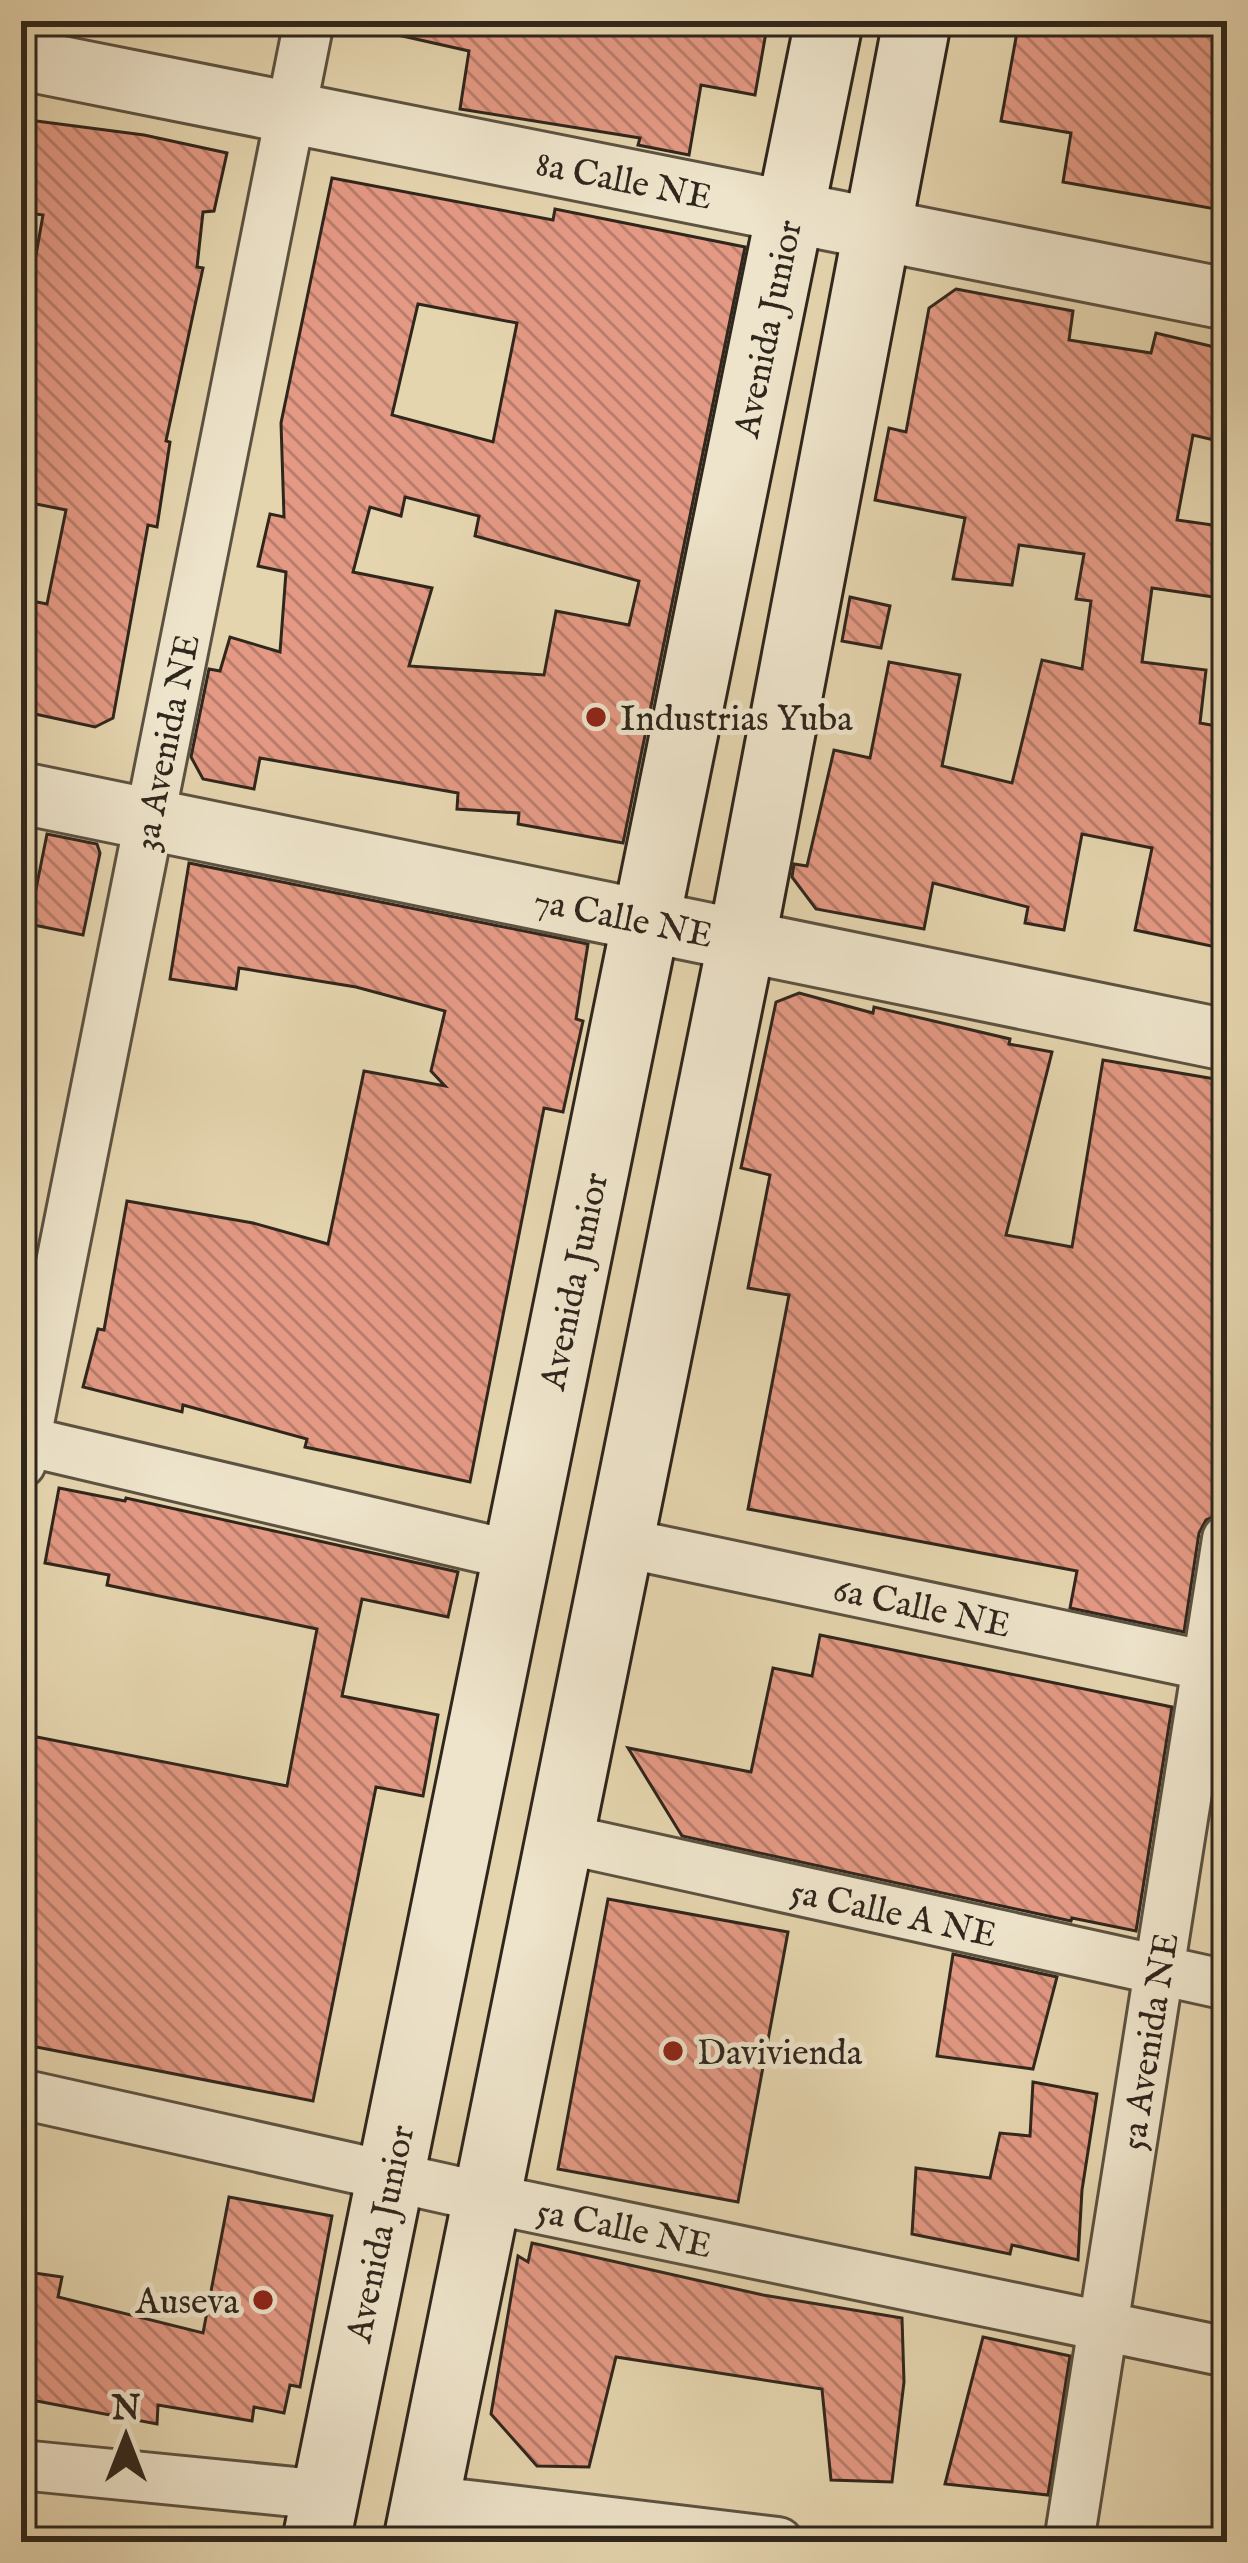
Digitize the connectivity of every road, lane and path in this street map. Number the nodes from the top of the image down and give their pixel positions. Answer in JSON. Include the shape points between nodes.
{"nodes":[{"id":1,"x":309,"y":21,"type":"edge"},
{"id":2,"x":829,"y":21,"type":"edge"},
{"id":3,"x":917,"y":21,"type":"edge"},
{"id":4,"x":21,"y":59,"type":"edge"},
{"id":5,"x":291,"y":112,"type":"junction"},
{"id":6,"x":789,"y":212,"type":"junction"},
{"id":7,"x":876,"y":229,"type":"junction"},
{"id":8,"x":1227,"y":298,"type":"edge"},
{"id":9,"x":21,"y":793,"type":"edge"},
{"id":10,"x":149,"y":819,"type":"junction"},
{"id":11,"x":646,"y":920,"type":"junction"},
{"id":12,"x":742,"y":939,"type":"junction"},
{"id":13,"x":1227,"y":1040,"type":"edge"},
{"id":14,"x":22,"y":1448,"type":"edge"},
{"id":15,"x":1227,"y":1539,"type":"edge"},
{"id":16,"x":620,"y":1542,"type":"junction"},
{"id":17,"x":516,"y":1556,"type":"junction"},
{"id":18,"x":1217,"y":1668,"type":"edge"},
{"id":19,"x":560,"y":1838,"type":"junction"},
{"id":20,"x":1159,"y":1970,"type":"junction"},
{"id":21,"x":1227,"y":1985,"type":"edge"},
{"id":22,"x":21,"y":2094,"type":"edge"},
{"id":23,"x":391,"y":2176,"type":"junction"},
{"id":24,"x":487,"y":2198,"type":"junction"},
{"id":25,"x":1102,"y":2327,"type":"junction"},
{"id":26,"x":1227,"y":2352,"type":"edge"},
{"id":27,"x":21,"y":2465,"type":"edge"},
{"id":28,"x":321,"y":2518,"type":"edge"},
{"id":29,"x":421,"y":2521,"type":"edge"},
{"id":30,"x":778,"y":2542,"type":"edge"},
{"id":31,"x":1069,"y":2542,"type":"edge"}],
"edges":[{"from":1,"to":5,"type":"street","name":"3a Avenida NE"},
{"from":2,"to":6,"type":"main road","name":"Avenida Junior"},
{"from":3,"to":7,"type":"main road"},
{"from":4,"to":5,"type":"street","name":"8a Calle NE"},
{"from":5,"to":6,"type":"street","name":"8a Calle NE"},
{"from":5,"to":10,"type":"street","name":"3a Avenida NE"},
{"from":6,"to":7,"type":"street","name":"8a Calle NE"},
{"from":6,"to":11,"type":"main road","name":"Avenida Junior"},
{"from":7,"to":8,"type":"street","name":"8a Calle NE"},
{"from":7,"to":12,"type":"main road"},
{"from":9,"to":10,"type":"street","name":"7a Calle NE"},
{"from":10,"to":11,"type":"street","name":"7a Calle NE"},
{"from":10,"to":14,"type":"street","name":"3a Avenida NE"},
{"from":11,"to":12,"type":"street","name":"7a Calle NE"},
{"from":11,"to":17,"type":"main road","name":"Avenida Junior"},
{"from":12,"to":13,"type":"street","name":"7a Calle NE"},
{"from":12,"to":16,"type":"main road"},
{"from":14,"to":17,"type":"street"},
{"from":15,"to":18,"type":"street","name":"5a Avenida NE"},
{"from":16,"to":18,"type":"street","name":"6a Calle NE"},
{"from":16,"to":19,"type":"main road"},
{"from":17,"to":23,"type":"main road","name":"Avenida Junior"},
{"from":18,"to":20,"type":"street","name":"5a Avenida NE"},
{"from":19,"to":20,"type":"street","name":"5a Calle A NE"},
{"from":19,"to":24,"type":"main road"},
{"from":20,"to":21,"type":"street","name":"5a Calle A NE"},
{"from":20,"to":25,"type":"street","name":"5a Avenida NE"},
{"from":22,"to":23,"type":"street","name":"5a Calle NE"},
{"from":23,"to":24,"type":"street","name":"5a Calle NE"},
{"from":23,"to":28,"type":"main road","name":"Avenida Junior"},
{"from":24,"to":25,"type":"street","name":"5a Calle NE"},
{"from":24,"to":29,"type":"main road"},
{"from":25,"to":26,"type":"street","name":"5a Calle NE"},
{"from":25,"to":31,"type":"street","name":"5a Avenida NE"},
{"from":27,"to":28,"type":"street"},
{"from":29,"to":30,"type":"street"}]}
